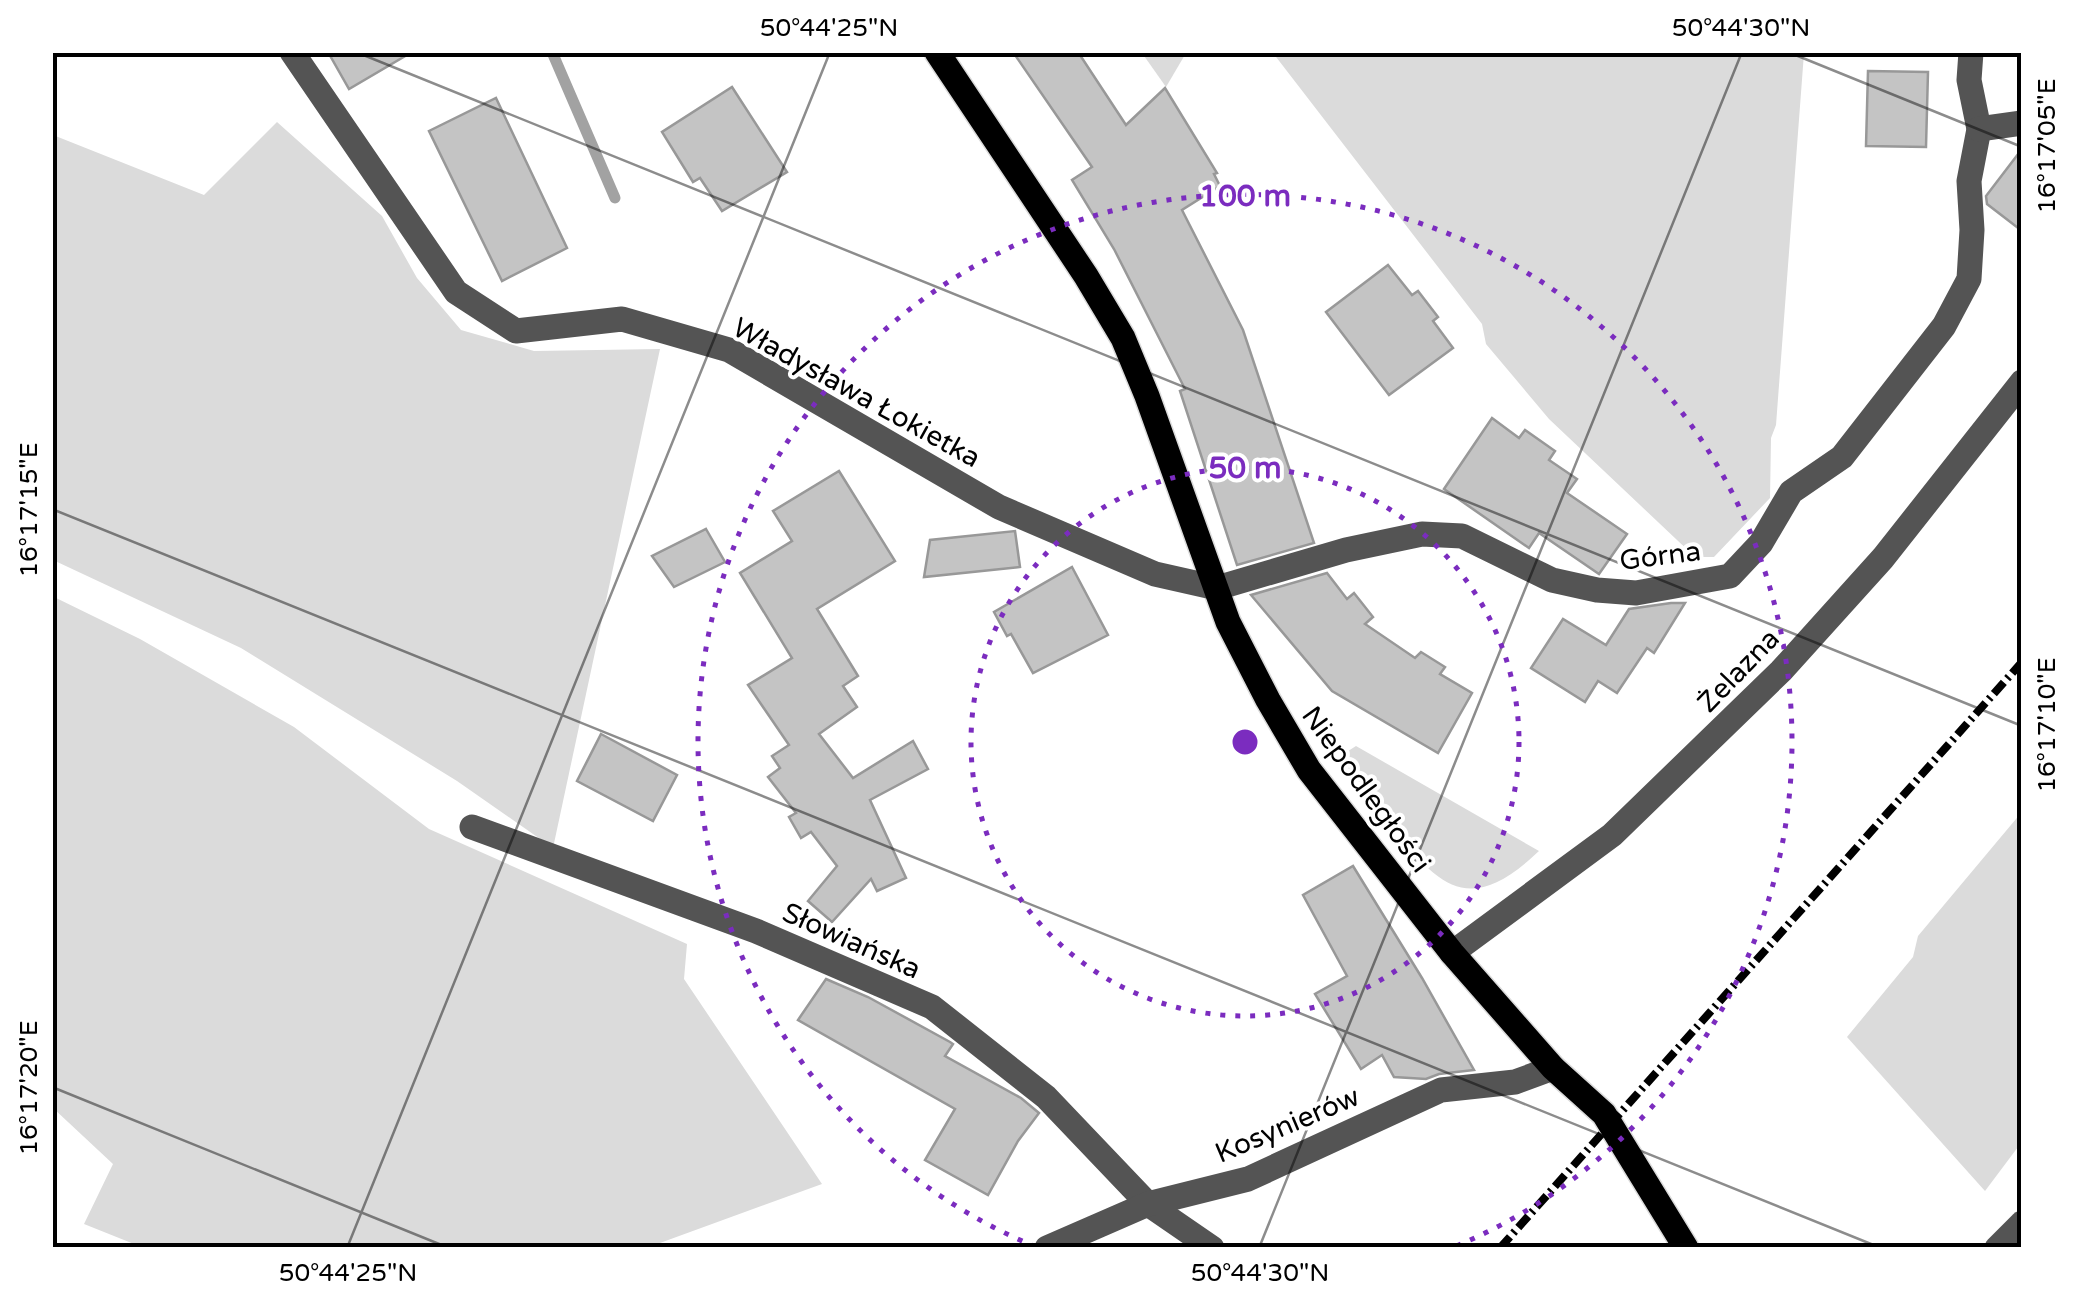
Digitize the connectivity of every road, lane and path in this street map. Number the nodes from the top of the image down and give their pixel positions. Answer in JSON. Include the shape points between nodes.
{"nodes":[{"id":1,"x":292,"y":52,"type":"edge"},
{"id":2,"x":936,"y":52,"type":"edge"},
{"id":3,"x":1971,"y":52,"type":"edge"},
{"id":4,"x":2022,"y":123,"type":"edge"},
{"id":5,"x":1980,"y":128,"type":"junction"},
{"id":6,"x":2022,"y":382,"type":"edge"},
{"id":7,"x":1217,"y":588,"type":"junction"},
{"id":8,"x":472,"y":827,"type":"dead end"},
{"id":9,"x":1452,"y":953,"type":"junction"},
{"id":10,"x":1553,"y":1068,"type":"junction"},
{"id":11,"x":1148,"y":1204,"type":"junction"},
{"id":12,"x":2022,"y":1223,"type":"edge"},
{"id":13,"x":2022,"y":1238,"type":"edge"},
{"id":14,"x":1047,"y":1248,"type":"edge"},
{"id":15,"x":1212,"y":1248,"type":"edge"},
{"id":16,"x":1686,"y":1248,"type":"edge"},
{"id":17,"x":1997,"y":1248,"type":"edge"},
{"id":18,"x":2018,"y":1248,"type":"edge"}],
"edges":[{"from":1,"to":7,"type":"street","name":"Władysława Łokietka","via":[[456,292],[516,331],[622,319],[729,350],[999,507],[1155,574]]},
{"from":2,"to":7,"type":"main road","name":"Niepodległości","via":[[1123,338]]},
{"from":3,"to":5,"type":"street","via":[[1969,80]]},
{"from":4,"to":5,"type":"street"},
{"from":5,"to":7,"type":"street","name":"Górna","via":[[1969,180],[1969,279],[1944,326],[1842,456],[1791,492],[1761,543],[1730,576],[1636,593],[1597,590],[1552,580],[1462,536],[1422,534]]},
{"from":6,"to":9,"type":"street","name":"Żelazna","via":[[1883,558],[1782,670],[1612,834]]},
{"from":7,"to":9,"type":"main road","name":"Niepodległości","via":[[1236,638],[1309,770]]},
{"from":8,"to":11,"type":"street","name":"Słowiańska","via":[[756,931],[932,1007],[1046,1097]]},
{"from":9,"to":10,"type":"main road","name":"Niepodległości"},
{"from":10,"to":11,"type":"street","name":"Kosynierów","via":[[1515,1082],[1440,1090],[1248,1179]]},
{"from":10,"to":16,"type":"main road","name":"Niepodległości","via":[[1604,1114]]},
{"from":11,"to":14,"type":"street","name":"Kosynierów"},
{"from":11,"to":15,"type":"street","name":"Słowiańska"},
{"from":12,"to":17,"type":"street"},
{"from":13,"to":18,"type":"street"}]}
